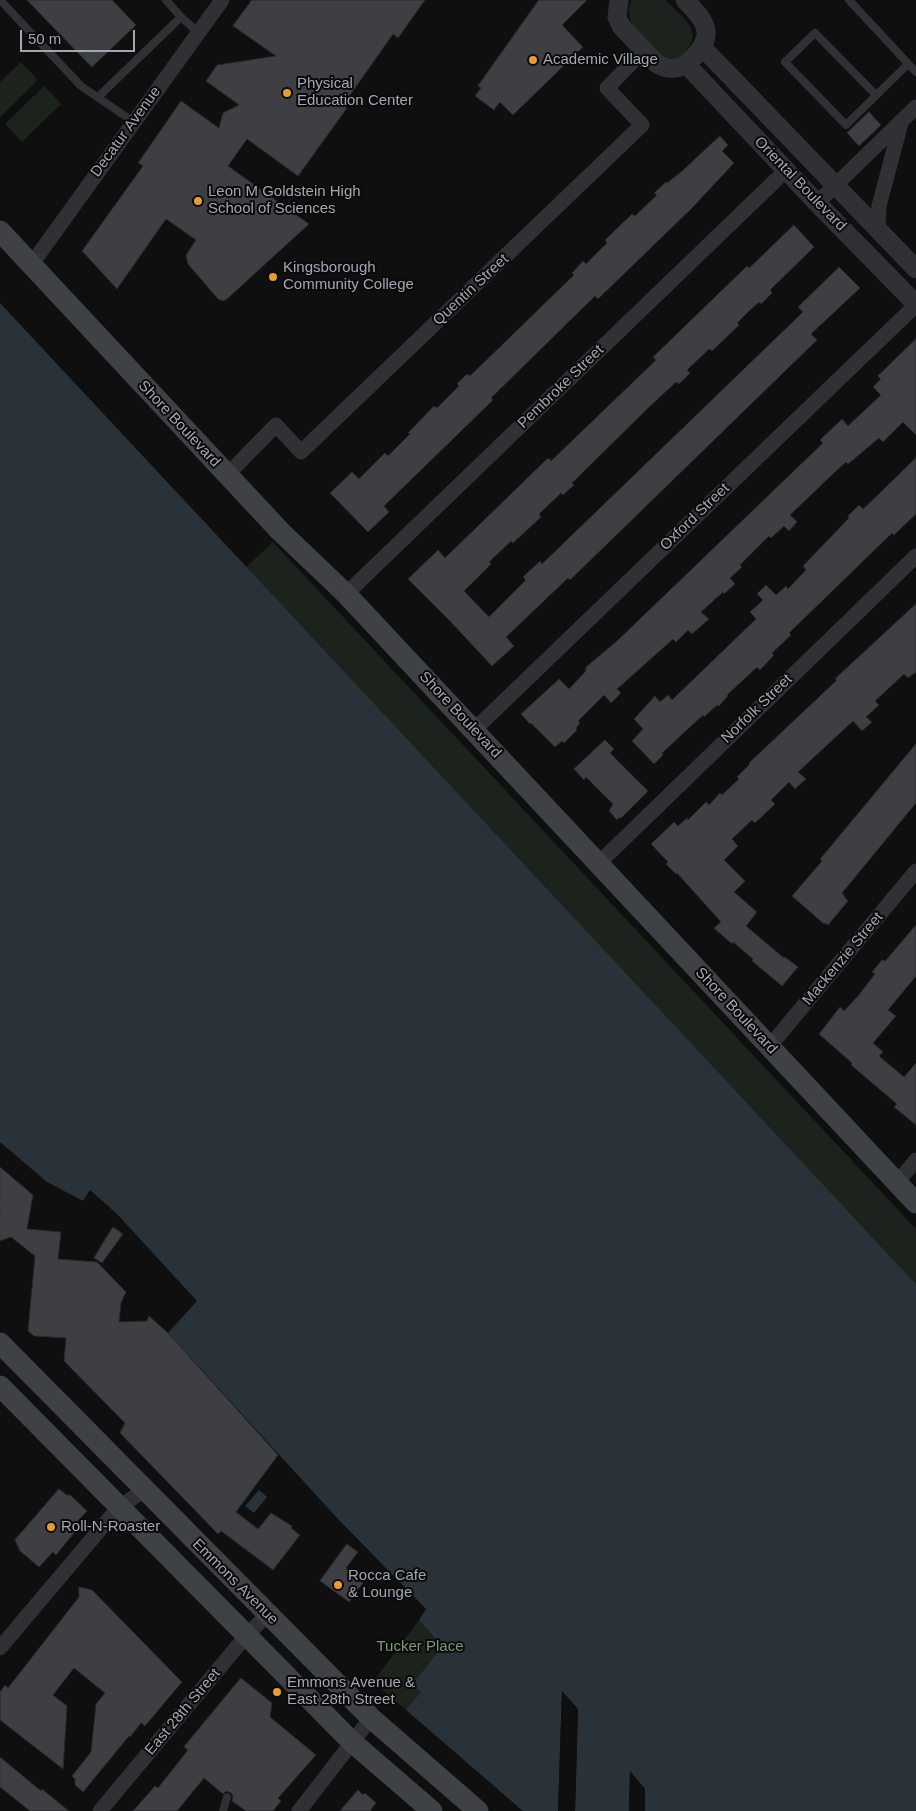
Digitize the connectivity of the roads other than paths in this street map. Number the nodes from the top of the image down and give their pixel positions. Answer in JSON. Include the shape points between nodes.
{"nodes":[{"id":1,"x":0,"y":0,"type":"edge"},
{"id":2,"x":166,"y":0,"type":"edge"},
{"id":3,"x":222,"y":0,"type":"edge"},
{"id":4,"x":619,"y":0,"type":"edge"},
{"id":5,"x":685,"y":0,"type":"edge"},
{"id":6,"x":849,"y":0,"type":"edge"},
{"id":7,"x":181,"y":17,"type":"junction"},
{"id":8,"x":198,"y":32,"type":"junction"},
{"id":9,"x":702,"y":47,"type":"junction"},
{"id":10,"x":644,"y":50,"type":"junction"},
{"id":11,"x":686,"y":64,"type":"junction"},
{"id":12,"x":908,"y":64,"type":"junction"},
{"id":13,"x":916,"y":72,"type":"edge"},
{"id":14,"x":876,"y":95,"type":"junction"},
{"id":15,"x":98,"y":97,"type":"junction"},
{"id":16,"x":916,"y":107,"type":"edge"},
{"id":17,"x":901,"y":121,"type":"junction"},
{"id":18,"x":134,"y":122,"type":"junction"},
{"id":19,"x":777,"y":180,"type":"dead end"},
{"id":20,"x":835,"y":185,"type":"junction"},
{"id":21,"x":817,"y":202,"type":"junction"},
{"id":22,"x":878,"y":230,"type":"junction"},
{"id":23,"x":0,"y":231,"type":"edge"},
{"id":24,"x":31,"y":265,"type":"junction"},
{"id":25,"x":916,"y":269,"type":"edge"},
{"id":26,"x":916,"y":304,"type":"edge"},
{"id":27,"x":227,"y":475,"type":"junction"},
{"id":28,"x":916,"y":556,"type":"edge"},
{"id":29,"x":346,"y":594,"type":"junction"},
{"id":30,"x":474,"y":730,"type":"junction"},
{"id":31,"x":599,"y":863,"type":"junction"},
{"id":32,"x":916,"y":871,"type":"edge"},
{"id":33,"x":769,"y":1047,"type":"junction"},
{"id":34,"x":916,"y":1160,"type":"edge"},
{"id":35,"x":897,"y":1183,"type":"junction"},
{"id":36,"x":916,"y":1203,"type":"edge"},
{"id":37,"x":2,"y":1348,"type":"edge"},
{"id":38,"x":0,"y":1386,"type":"edge"},
{"id":39,"x":145,"y":1490,"type":"junction"},
{"id":40,"x":119,"y":1507,"type":"junction"},
{"id":41,"x":267,"y":1615,"type":"junction"},
{"id":42,"x":246,"y":1636,"type":"junction"},
{"id":43,"x":0,"y":1648,"type":"edge"},
{"id":44,"x":371,"y":1718,"type":"junction"},
{"id":45,"x":352,"y":1742,"type":"junction"},
{"id":46,"x":227,"y":1797,"type":"dead end"},
{"id":47,"x":100,"y":1811,"type":"edge"},
{"id":48,"x":223,"y":1811,"type":"edge"},
{"id":49,"x":299,"y":1811,"type":"edge"},
{"id":50,"x":432,"y":1811,"type":"edge"},
{"id":51,"x":478,"y":1811,"type":"edge"}],
"edges":[{"from":1,"to":15,"type":"lane","via":[[81,86]]},
{"from":2,"to":7,"type":"lane"},
{"from":3,"to":8,"type":"street","name":"Decatur Avenue"},
{"from":4,"to":10,"type":"street","via":[[617,17],[621,26]]},
{"from":5,"to":9,"type":"street","via":[[704,24],[706,40]]},
{"from":6,"to":12,"type":"lane"},
{"from":7,"to":8,"type":"lane"},
{"from":7,"to":15,"type":"lane"},
{"from":8,"to":18,"type":"street","name":"Decatur Avenue"},
{"from":9,"to":11,"type":"street"},
{"from":9,"to":20,"type":"street","name":"Oriental Boulevard"},
{"from":10,"to":11,"type":"street","via":[[664,67],[676,69]]},
{"from":10,"to":27,"type":"street","name":"Quentin Street","via":[[607,88],[642,125],[301,452],[276,425]]},
{"from":11,"to":21,"type":"street","name":"Oriental Boulevard"},
{"from":12,"to":13,"type":"lane"},
{"from":12,"to":14,"type":"lane"},
{"from":14,"to":14,"type":"lane","via":[[846,125],[785,62],[815,33]]},
{"from":15,"to":18,"type":"lane"},
{"from":16,"to":17,"type":"street"},
{"from":17,"to":20,"type":"street"},
{"from":17,"to":22,"type":"street","via":[[879,206]]},
{"from":18,"to":24,"type":"street","name":"Decatur Avenue"},
{"from":19,"to":29,"type":"street","name":"Pembroke Street"},
{"from":20,"to":21,"type":"street"},
{"from":20,"to":22,"type":"street","name":"Oriental Boulevard"},
{"from":21,"to":26,"type":"street","name":"Oriental Boulevard"},
{"from":22,"to":25,"type":"street","name":"Oriental Boulevard"},
{"from":23,"to":24,"type":"main road","name":"Shore Boulevard"},
{"from":24,"to":27,"type":"main road","name":"Shore Boulevard"},
{"from":26,"to":30,"type":"street","name":"Oxford Street"},
{"from":27,"to":29,"type":"main road","name":"Shore Boulevard"},
{"from":28,"to":31,"type":"street","name":"Norfolk Street"},
{"from":29,"to":30,"type":"main road","name":"Shore Boulevard"},
{"from":30,"to":31,"type":"main road","name":"Shore Boulevard"},
{"from":31,"to":33,"type":"main road","name":"Shore Boulevard"},
{"from":32,"to":33,"type":"street","name":"Mackenzie Street"},
{"from":33,"to":35,"type":"main road","name":"Shore Boulevard"},
{"from":34,"to":35,"type":"street"},
{"from":35,"to":36,"type":"main road","name":"Shore Boulevard"},
{"from":37,"to":39,"type":"main road","name":"Emmons Avenue"},
{"from":38,"to":40,"type":"main road","name":"Emmons Avenue"},
{"from":39,"to":40,"type":"street"},
{"from":39,"to":41,"type":"main road","name":"Emmons Avenue"},
{"from":40,"to":42,"type":"main road","name":"Emmons Avenue"},
{"from":40,"to":43,"type":"street"},
{"from":41,"to":42,"type":"street","name":"East 28th Street"},
{"from":41,"to":44,"type":"main road","name":"Emmons Avenue"},
{"from":42,"to":45,"type":"main road","name":"Emmons Avenue"},
{"from":42,"to":47,"type":"street","name":"East 28th Street"},
{"from":44,"to":45,"type":"street"},
{"from":44,"to":51,"type":"main road","name":"Emmons Avenue"},
{"from":45,"to":49,"type":"street"},
{"from":45,"to":50,"type":"main road","name":"Emmons Avenue"},
{"from":46,"to":48,"type":"lane"}]}
